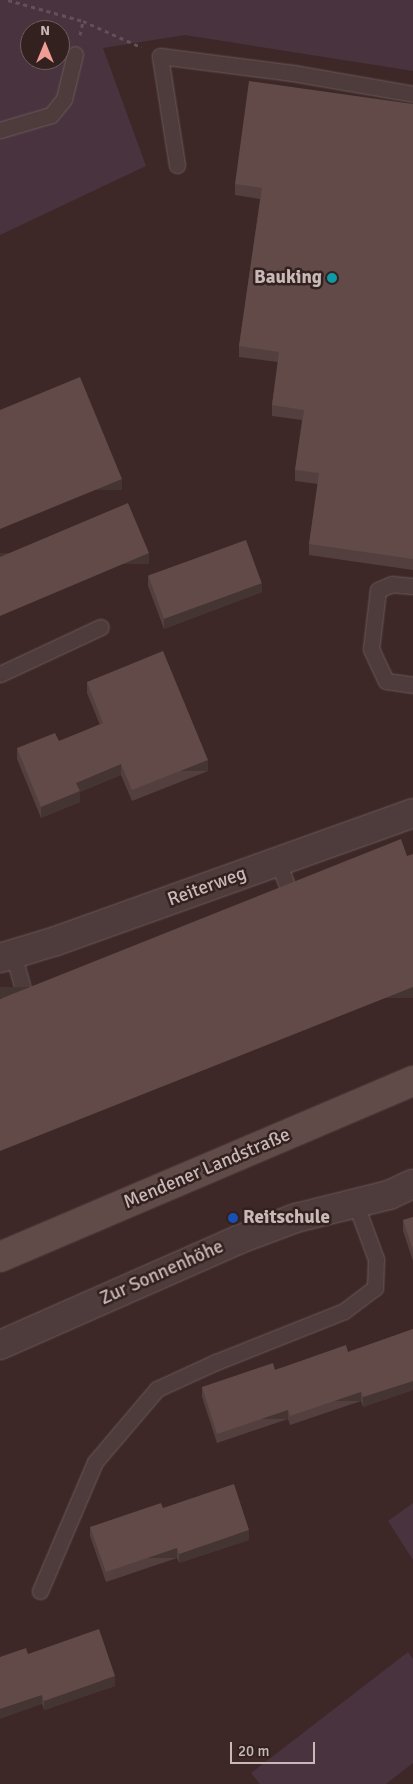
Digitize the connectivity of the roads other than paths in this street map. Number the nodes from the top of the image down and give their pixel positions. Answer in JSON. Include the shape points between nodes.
{"nodes":[{"id":1,"x":75,"y":54,"type":"dead end"},
{"id":2,"x":413,"y":94,"type":"edge"},
{"id":3,"x":0,"y":130,"type":"edge"},
{"id":4,"x":177,"y":165,"type":"dead end"},
{"id":5,"x":413,"y":586,"type":"edge"},
{"id":6,"x":101,"y":627,"type":"dead end"},
{"id":7,"x":0,"y":674,"type":"edge"},
{"id":8,"x":413,"y":685,"type":"edge"},
{"id":9,"x":413,"y":813,"type":"edge"},
{"id":10,"x":278,"y":862,"type":"junction"},
{"id":11,"x":290,"y":894,"type":"edge"},
{"id":12,"x":6,"y":956,"type":"edge"},
{"id":13,"x":26,"y":999,"type":"edge"},
{"id":14,"x":413,"y":1081,"type":"edge"},
{"id":15,"x":413,"y":1184,"type":"edge"},
{"id":16,"x":356,"y":1204,"type":"junction"},
{"id":17,"x":0,"y":1257,"type":"edge"},
{"id":18,"x":0,"y":1345,"type":"edge"},
{"id":19,"x":40,"y":1591,"type":"dead end"}],
"edges":[{"from":1,"to":3,"type":"lane","via":[[64,98],[51,115]]},
{"from":2,"to":4,"type":"lane","via":[[293,73],[160,56]]},
{"from":5,"to":8,"type":"lane","via":[[392,584],[378,590],[371,649],[386,682]]},
{"from":6,"to":7,"type":"lane"},
{"from":9,"to":10,"type":"street","name":"Reiterweg"},
{"from":10,"to":11,"type":"lane"},
{"from":10,"to":12,"type":"street","name":"Reiterweg"},
{"from":12,"to":13,"type":"lane"},
{"from":14,"to":17,"type":"main road","name":"Mendener Landstraße"},
{"from":15,"to":16,"type":"street","name":"Zur Sonnenhöhe"},
{"from":16,"to":18,"type":"street","name":"Zur Sonnenhöhe","via":[[296,1218],[240,1239]]},
{"from":16,"to":19,"type":"lane","via":[[376,1259],[375,1288],[344,1311],[157,1389],[94,1462]]}]}
